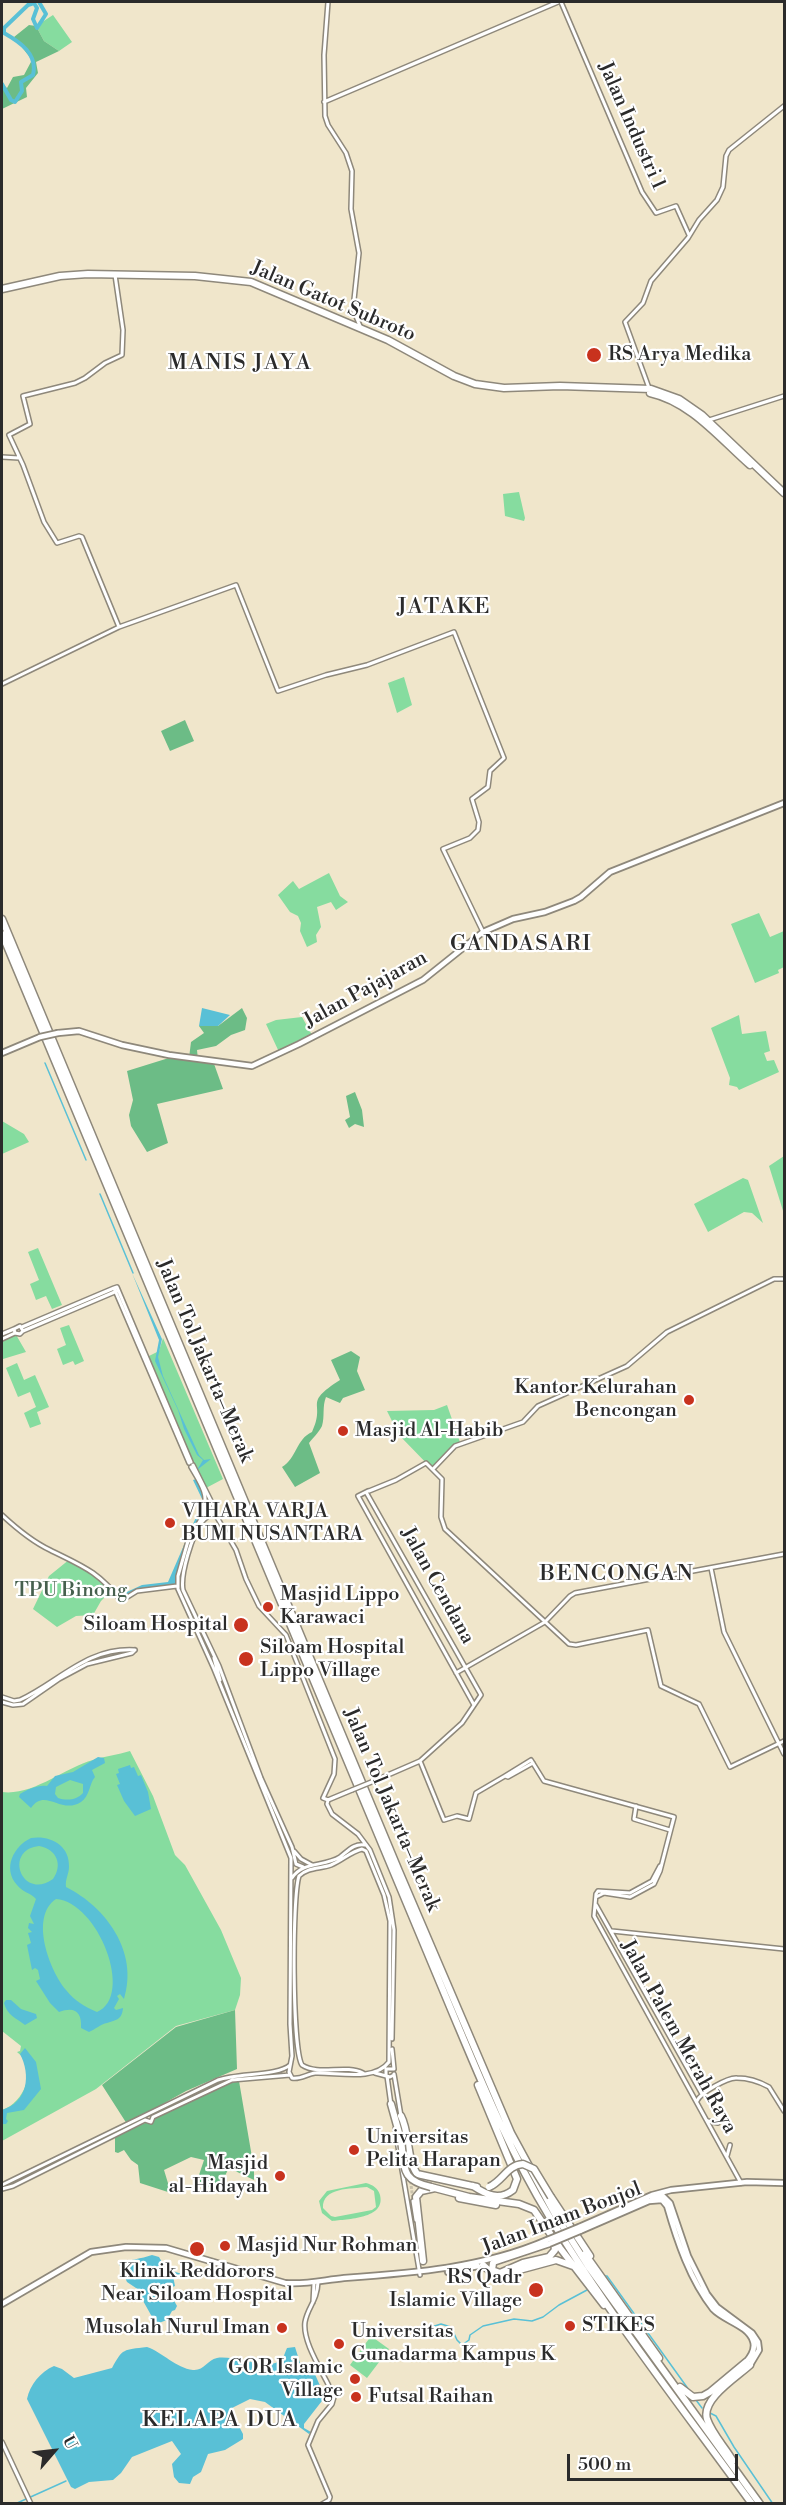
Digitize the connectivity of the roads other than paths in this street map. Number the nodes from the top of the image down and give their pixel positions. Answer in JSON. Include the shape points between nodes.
{"nodes":[{"id":1,"x":328,"y":2,"type":"edge"},
{"id":2,"x":559,"y":2,"type":"edge"},
{"id":3,"x":324,"y":102,"type":"junction"},
{"id":4,"x":784,"y":106,"type":"edge"},
{"id":5,"x":689,"y":235,"type":"junction"},
{"id":6,"x":116,"y":275,"type":"junction"},
{"id":7,"x":2,"y":289,"type":"edge"},
{"id":8,"x":361,"y":329,"type":"junction"},
{"id":9,"x":649,"y":391,"type":"junction"},
{"id":10,"x":784,"y":396,"type":"edge"},
{"id":11,"x":705,"y":422,"type":"junction"},
{"id":12,"x":2,"y":457,"type":"edge"},
{"id":13,"x":19,"y":458,"type":"junction"},
{"id":14,"x":784,"y":492,"type":"edge"},
{"id":15,"x":784,"y":497,"type":"edge"},
{"id":16,"x":120,"y":627,"type":"junction"},
{"id":17,"x":2,"y":684,"type":"edge"},
{"id":18,"x":784,"y":803,"type":"edge"},
{"id":19,"x":2,"y":919,"type":"edge"},
{"id":20,"x":483,"y":932,"type":"junction"},
{"id":21,"x":2,"y":934,"type":"edge"},
{"id":22,"x":2,"y":1053,"type":"edge"},
{"id":23,"x":784,"y":1279,"type":"edge"},
{"id":24,"x":22,"y":1329,"type":"junction"},
{"id":25,"x":15,"y":1331,"type":"junction"},
{"id":26,"x":2,"y":1336,"type":"edge"},
{"id":27,"x":433,"y":1469,"type":"junction"},
{"id":28,"x":196,"y":1474,"type":"junction"},
{"id":29,"x":368,"y":1492,"type":"junction"},
{"id":30,"x":213,"y":1510,"type":"junction"},
{"id":31,"x":2,"y":1515,"type":"edge"},
{"id":32,"x":203,"y":1518,"type":"junction"},
{"id":33,"x":784,"y":1554,"type":"edge"},
{"id":34,"x":711,"y":1568,"type":"junction"},
{"id":35,"x":177,"y":1586,"type":"junction"},
{"id":36,"x":188,"y":1602,"type":"junction"},
{"id":37,"x":188,"y":1611,"type":"junction"},
{"id":38,"x":545,"y":1622,"type":"junction"},
{"id":39,"x":215,"y":1657,"type":"junction"},
{"id":40,"x":466,"y":1667,"type":"junction"},
{"id":41,"x":456,"y":1673,"type":"junction"},
{"id":42,"x":219,"y":1682,"type":"junction"},
{"id":43,"x":39,"y":1691,"type":"junction"},
{"id":44,"x":2,"y":1700,"type":"edge"},
{"id":45,"x":474,"y":1705,"type":"junction"},
{"id":46,"x":784,"y":1741,"type":"edge"},
{"id":47,"x":779,"y":1744,"type":"junction"},
{"id":48,"x":784,"y":1754,"type":"edge"},
{"id":49,"x":420,"y":1761,"type":"junction"},
{"id":50,"x":326,"y":1801,"type":"junction"},
{"id":51,"x":636,"y":1806,"type":"junction"},
{"id":52,"x":670,"y":1830,"type":"junction"},
{"id":53,"x":367,"y":1846,"type":"junction"},
{"id":54,"x":292,"y":1847,"type":"junction"},
{"id":55,"x":291,"y":1865,"type":"junction"},
{"id":56,"x":296,"y":1865,"type":"junction"},
{"id":57,"x":303,"y":1867,"type":"junction"},
{"id":58,"x":313,"y":1867,"type":"junction"},
{"id":59,"x":291,"y":1879,"type":"junction"},
{"id":60,"x":596,"y":1905,"type":"junction"},
{"id":61,"x":291,"y":1920,"type":"junction"},
{"id":62,"x":612,"y":1931,"type":"junction"},
{"id":63,"x":296,"y":1934,"type":"junction"},
{"id":64,"x":394,"y":1937,"type":"junction"},
{"id":65,"x":391,"y":1943,"type":"junction"},
{"id":66,"x":784,"y":1949,"type":"edge"},
{"id":67,"x":628,"y":1960,"type":"junction"},
{"id":68,"x":620,"y":1965,"type":"junction"},
{"id":69,"x":632,"y":1968,"type":"junction"},
{"id":70,"x":624,"y":1972,"type":"junction"},
{"id":71,"x":295,"y":1978,"type":"junction"},
{"id":72,"x":290,"y":1986,"type":"junction"},
{"id":73,"x":390,"y":1998,"type":"junction"},
{"id":74,"x":393,"y":2008,"type":"junction"},
{"id":75,"x":453,"y":2014,"type":"junction"},
{"id":76,"x":296,"y":2028,"type":"junction"},
{"id":77,"x":292,"y":2040,"type":"junction"},
{"id":78,"x":390,"y":2054,"type":"junction"},
{"id":79,"x":393,"y":2060,"type":"junction"},
{"id":80,"x":291,"y":2064,"type":"junction"},
{"id":81,"x":338,"y":2069,"type":"junction"},
{"id":82,"x":373,"y":2072,"type":"junction"},
{"id":83,"x":394,"y":2072,"type":"junction"},
{"id":84,"x":329,"y":2073,"type":"junction"},
{"id":85,"x":363,"y":2073,"type":"junction"},
{"id":86,"x":386,"y":2075,"type":"junction"},
{"id":87,"x":291,"y":2076,"type":"junction"},
{"id":88,"x":699,"y":2089,"type":"junction"},
{"id":89,"x":691,"y":2092,"type":"junction"},
{"id":90,"x":702,"y":2094,"type":"junction"},
{"id":91,"x":784,"y":2099,"type":"edge"},
{"id":92,"x":779,"y":2102,"type":"junction"},
{"id":93,"x":697,"y":2103,"type":"junction"},
{"id":94,"x":391,"y":2104,"type":"junction"},
{"id":95,"x":784,"y":2111,"type":"edge"},
{"id":96,"x":401,"y":2115,"type":"junction"},
{"id":97,"x":153,"y":2116,"type":"junction"},
{"id":98,"x":145,"y":2119,"type":"junction"},
{"id":99,"x":707,"y":2120,"type":"junction"},
{"id":100,"x":718,"y":2123,"type":"dead end"},
{"id":101,"x":730,"y":2145,"type":"dead end"},
{"id":102,"x":727,"y":2156,"type":"junction"},
{"id":103,"x":409,"y":2168,"type":"tunnel mouth"},
{"id":104,"x":741,"y":2182,"type":"junction"},
{"id":105,"x":784,"y":2183,"type":"edge"},
{"id":106,"x":473,"y":2186,"type":"junction"},
{"id":107,"x":2,"y":2187,"type":"edge"},
{"id":108,"x":434,"y":2187,"type":"junction"},
{"id":109,"x":688,"y":2189,"type":"junction"},
{"id":110,"x":445,"y":2192,"type":"junction"},
{"id":111,"x":412,"y":2201,"type":"tunnel mouth"},
{"id":112,"x":670,"y":2205,"type":"junction"},
{"id":113,"x":619,"y":2212,"type":"junction"},
{"id":114,"x":555,"y":2214,"type":"junction"},
{"id":115,"x":548,"y":2242,"type":"junction"},
{"id":116,"x":423,"y":2261,"type":"junction"},
{"id":117,"x":489,"y":2266,"type":"junction"},
{"id":118,"x":575,"y":2268,"type":"junction"},
{"id":119,"x":422,"y":2273,"type":"junction"},
{"id":120,"x":696,"y":2277,"type":"junction"},
{"id":121,"x":316,"y":2282,"type":"junction"},
{"id":122,"x":610,"y":2290,"type":"junction"},
{"id":123,"x":2,"y":2304,"type":"edge"},
{"id":124,"x":620,"y":2322,"type":"junction"},
{"id":125,"x":748,"y":2364,"type":"junction"},
{"id":126,"x":680,"y":2387,"type":"junction"},
{"id":127,"x":716,"y":2436,"type":"junction"},
{"id":128,"x":2,"y":2442,"type":"edge"},
{"id":129,"x":748,"y":2487,"type":"junction"},
{"id":130,"x":30,"y":2502,"type":"edge"},
{"id":131,"x":322,"y":2504,"type":"edge"},
{"id":132,"x":752,"y":2504,"type":"edge"},
{"id":133,"x":760,"y":2504,"type":"edge"}],
"edges":[{"from":1,"to":3,"type":"street"},
{"from":2,"to":3,"type":"street"},
{"from":2,"to":5,"type":"street","name":"Jalan Industri 1","via":[[642,192],[656,213],[676,207]]},
{"from":3,"to":8,"type":"street","via":[[327,123],[346,153],[352,177],[351,206],[359,254],[353,307]]},
{"from":4,"to":5,"type":"street","via":[[729,150],[720,195]]},
{"from":5,"to":9,"type":"street","via":[[651,280],[643,303],[624,323]]},
{"from":6,"to":7,"type":"highway","name":"Jalan Gatot Subroto","via":[[60,276]]},
{"from":6,"to":8,"type":"highway","name":"Jalan Gatot Subroto","via":[[251,282]]},
{"from":6,"to":13,"type":"street","via":[[123,353],[75,383],[23,396],[30,424],[9,435]]},
{"from":8,"to":9,"type":"highway","name":"Jalan Gatot Subroto","via":[[463,380],[496,388],[555,386]]},
{"from":9,"to":11,"type":"highway","name":"Jalan Gatot Subroto","via":[[678,403]]},
{"from":10,"to":11,"type":"street"},
{"from":11,"to":14,"type":"highway","name":"Jalan Gatot Subroto"},
{"from":11,"to":15,"type":"highway","name":"Jalan Gatot Subroto"},
{"from":12,"to":13,"type":"street"},
{"from":13,"to":16,"type":"street","via":[[54,541],[58,544],[82,537]]},
{"from":16,"to":17,"type":"street"},
{"from":16,"to":20,"type":"street","via":[[236,585],[278,691],[368,665],[454,632],[504,758],[490,771],[488,787],[472,799],[478,830],[470,838],[443,849]]},
{"from":18,"to":20,"type":"main road","name":"Jalan Pajajaran","via":[[610,872],[574,901]]},
{"from":19,"to":114,"type":"highway","name":"Jalan Tol Jakarta–Merak","via":[[491,2090]]},
{"from":20,"to":22,"type":"main road","name":"Jalan Pajajaran","bridge":true,"via":[[423,980],[252,1066],[170,1055],[79,1031],[40,1037]]},
{"from":21,"to":75,"type":"highway","name":"Jalan Tol Jakarta–Merak"},
{"from":23,"to":27,"type":"street","via":[[774,1279],[672,1330],[627,1366],[538,1406],[523,1422],[455,1446]]},
{"from":24,"to":25,"type":"street","via":[[20,1334]]},
{"from":24,"to":25,"type":"street","via":[[18,1325]]},
{"from":24,"to":28,"type":"street","via":[[116,1290]]},
{"from":25,"to":26,"type":"street"},
{"from":27,"to":29,"type":"street","via":[[426,1463]]},
{"from":27,"to":38,"type":"street","via":[[442,1480],[442,1525]]},
{"from":28,"to":30,"type":"street"},
{"from":28,"to":32,"type":"street","via":[[207,1499]]},
{"from":29,"to":40,"type":"street","name":"Jalan Cendana"},
{"from":29,"to":41,"type":"street","name":"Jalan Cendana","via":[[358,1496]]},
{"from":30,"to":32,"type":"street"},
{"from":30,"to":50,"type":"street","via":[[239,1551],[255,1598],[286,1635],[335,1759],[334,1774],[323,1795]]},
{"from":31,"to":35,"type":"street","via":[[43,1546],[82,1565],[124,1600],[136,1591]]},
{"from":32,"to":35,"type":"street","via":[[188,1541]]},
{"from":32,"to":36,"type":"street","via":[[182,1582]]},
{"from":33,"to":34,"type":"street"},
{"from":34,"to":38,"type":"street","via":[[575,1593]]},
{"from":34,"to":47,"type":"street","via":[[723,1628]]},
{"from":35,"to":37,"type":"street"},
{"from":36,"to":37,"type":"street"},
{"from":36,"to":39,"type":"street"},
{"from":37,"to":42,"type":"street"},
{"from":38,"to":40,"type":"street"},
{"from":38,"to":47,"type":"street","via":[[572,1645],[648,1630],[661,1686],[699,1704],[730,1767]]},
{"from":39,"to":42,"type":"street"},
{"from":39,"to":54,"type":"street"},
{"from":40,"to":41,"type":"street"},
{"from":40,"to":45,"type":"street","name":"Jalan Cendana","via":[[482,1695]]},
{"from":41,"to":45,"type":"street","name":"Jalan Cendana"},
{"from":42,"to":55,"type":"street"},
{"from":43,"to":43,"type":"street","via":[[63,1672],[95,1656],[135,1650],[87,1664]]},
{"from":43,"to":44,"type":"street","via":[[19,1705]]},
{"from":45,"to":49,"type":"street","via":[[462,1723]]},
{"from":46,"to":47,"type":"street"},
{"from":47,"to":48,"type":"street"},
{"from":49,"to":50,"type":"street","bridge":true},
{"from":49,"to":51,"type":"street","via":[[444,1820],[469,1819],[476,1793],[532,1761],[543,1780]]},
{"from":50,"to":53,"type":"street","via":[[338,1820]]},
{"from":51,"to":52,"type":"street","via":[[634,1819]]},
{"from":51,"to":52,"type":"street","name":"Jalan Palem Merah Raya","via":[[674,1817]]},
{"from":52,"to":60,"type":"street","name":"Jalan Palem Merah Raya","via":[[656,1882],[626,1898],[602,1893],[596,1897]]},
{"from":53,"to":58,"type":"street","via":[[355,1846],[332,1861]]},
{"from":53,"to":64,"type":"street","via":[[389,1897]]},
{"from":54,"to":56,"type":"street"},
{"from":54,"to":58,"type":"street","via":[[301,1860]]},
{"from":55,"to":56,"type":"street"},
{"from":55,"to":59,"type":"street"},
{"from":56,"to":57,"type":"street"},
{"from":57,"to":58,"type":"street"},
{"from":57,"to":59,"type":"street"},
{"from":58,"to":63,"type":"street","via":[[298,1878]]},
{"from":58,"to":65,"type":"street","via":[[330,1865],[358,1850],[366,1851],[387,1903]]},
{"from":59,"to":61,"type":"street"},
{"from":60,"to":62,"type":"street","name":"Jalan Palem Merah Raya"},
{"from":60,"to":68,"type":"street","name":"Jalan Palem Merah Raya","via":[[596,1921]]},
{"from":61,"to":63,"type":"street"},
{"from":61,"to":72,"type":"street"},
{"from":62,"to":66,"type":"street"},
{"from":62,"to":67,"type":"street","name":"Jalan Palem Merah Raya"},
{"from":63,"to":71,"type":"street"},
{"from":64,"to":65,"type":"street"},
{"from":64,"to":74,"type":"street"},
{"from":65,"to":73,"type":"street"},
{"from":67,"to":68,"type":"street","via":[[626,1965]]},
{"from":67,"to":69,"type":"street","name":"Jalan Palem Merah Raya"},
{"from":68,"to":70,"type":"street","name":"Jalan Palem Merah Raya"},
{"from":69,"to":70,"type":"street"},
{"from":69,"to":88,"type":"street","name":"Jalan Palem Merah Raya"},
{"from":70,"to":89,"type":"street","name":"Jalan Palem Merah Raya"},
{"from":71,"to":72,"type":"street"},
{"from":71,"to":76,"type":"street"},
{"from":72,"to":77,"type":"street"},
{"from":73,"to":74,"type":"street"},
{"from":73,"to":78,"type":"street"},
{"from":74,"to":79,"type":"street"},
{"from":75,"to":106,"type":"highway","via":[[517,2179],[513,2190],[501,2196]]},
{"from":75,"to":124,"type":"highway","name":"Jalan Tol Jakarta–Merak","via":[[531,2184],[577,2261]]},
{"from":76,"to":77,"type":"street"},
{"from":76,"to":81,"type":"street","via":[[300,2061],[305,2067]]},
{"from":77,"to":80,"type":"street"},
{"from":78,"to":79,"type":"street"},
{"from":78,"to":82,"type":"street","via":[[387,2065]]},
{"from":79,"to":83,"type":"street"},
{"from":80,"to":87,"type":"street"},
{"from":80,"to":97,"type":"street","via":[[280,2071],[227,2077],[190,2093]]},
{"from":81,"to":84,"type":"street"},
{"from":81,"to":85,"type":"street"},
{"from":82,"to":85,"type":"street"},
{"from":82,"to":86,"type":"street"},
{"from":83,"to":86,"type":"street","via":[[391,2077]]},
{"from":83,"to":86,"type":"street","via":[[387,2068]]},
{"from":83,"to":96,"type":"street"},
{"from":84,"to":85,"type":"street"},
{"from":84,"to":87,"type":"street","via":[[311,2073],[296,2079]]},
{"from":86,"to":94,"type":"street"},
{"from":87,"to":97,"type":"street","via":[[232,2080]]},
{"from":88,"to":89,"type":"street","via":[[695,2094]]},
{"from":88,"to":90,"type":"street","name":"Jalan Palem Merah Raya"},
{"from":89,"to":93,"type":"street","name":"Jalan Palem Merah Raya"},
{"from":90,"to":92,"type":"street","via":[[738,2078],[769,2087]]},
{"from":90,"to":93,"type":"street"},
{"from":91,"to":92,"type":"street"},
{"from":92,"to":95,"type":"street"},
{"from":93,"to":99,"type":"street","name":"Jalan Palem Merah Raya"},
{"from":94,"to":108,"type":"highway","bridge":true,"via":[[408,2176],[413,2182]]},
{"from":94,"to":119,"type":"street"},
{"from":96,"to":103,"type":"street"},
{"from":96,"to":106,"type":"highway","via":[[417,2174]]},
{"from":97,"to":98,"type":"street","via":[[151,2122]]},
{"from":97,"to":98,"type":"street","via":[[146,2113]]},
{"from":98,"to":107,"type":"street","via":[[14,2186]]},
{"from":99,"to":100,"type":"street"},
{"from":99,"to":102,"type":"street","name":"Jalan Palem Merah Raya"},
{"from":101,"to":102,"type":"street"},
{"from":102,"to":104,"type":"street","name":"Jalan Palem Merah Raya"},
{"from":104,"to":105,"type":"main road","name":"Jalan Imam Bonjol"},
{"from":104,"to":109,"type":"main road","name":"Jalan Imam Bonjol"},
{"from":106,"to":122,"type":"highway","bridge":true,"via":[[497,2184],[512,2167],[523,2164],[534,2169]]},
{"from":108,"to":110,"type":"highway"},
{"from":108,"to":116,"type":"highway","via":[[416,2197]]},
{"from":109,"to":112,"type":"main road","via":[[673,2193]]},
{"from":109,"to":113,"type":"main road","name":"Jalan Imam Bonjol","via":[[652,2195]]},
{"from":110,"to":117,"type":"highway","via":[[465,2200],[531,2211],[555,2248],[549,2257],[500,2273]]},
{"from":110,"to":118,"type":"highway","via":[[530,2208],[539,2214]]},
{"from":111,"to":116,"type":"street"},
{"from":112,"to":113,"type":"main road","via":[[660,2195]]},
{"from":112,"to":120,"type":"main road","name":"Jalan Imam Bonjol"},
{"from":113,"to":115,"type":"main road","name":"Jalan Imam Bonjol","bridge":true},
{"from":113,"to":120,"type":"main road","name":"Jalan Imam Bonjol","via":[[653,2200],[666,2203]]},
{"from":114,"to":122,"type":"highway"},
{"from":114,"to":129,"type":"highway","name":"Jalan Tol Jakarta–Merak","via":[[588,2266]]},
{"from":115,"to":117,"type":"main road","name":"Jalan Imam Bonjol"},
{"from":115,"to":119,"type":"main road","name":"Jalan Imam Bonjol","via":[[479,2264]]},
{"from":116,"to":119,"type":"street"},
{"from":117,"to":118,"type":"highway","via":[[499,2276],[556,2260]]},
{"from":117,"to":119,"type":"main road","name":"Jalan Imam Bonjol"},
{"from":118,"to":124,"type":"highway"},
{"from":119,"to":121,"type":"main road"},
{"from":120,"to":125,"type":"main road","name":"Jalan Imam Bonjol","via":[[714,2310],[753,2340]]},
{"from":121,"to":123,"type":"main road","via":[[285,2283],[166,2248],[126,2247],[91,2252]]},
{"from":121,"to":131,"type":"street","via":[[306,2335],[333,2399],[312,2434],[308,2451],[329,2499]]},
{"from":122,"to":126,"type":"highway"},
{"from":124,"to":132,"type":"highway","name":"Jalan Tol Jakarta–Merak"},
{"from":125,"to":126,"type":"highway","via":[[703,2396],[693,2397]]},
{"from":125,"to":127,"type":"highway","via":[[707,2407],[708,2421]]},
{"from":126,"to":127,"type":"highway"},
{"from":127,"to":129,"type":"highway"},
{"from":128,"to":130,"type":"street"},
{"from":129,"to":133,"type":"highway","name":"Jalan Tol Jakarta–Merak"}]}
